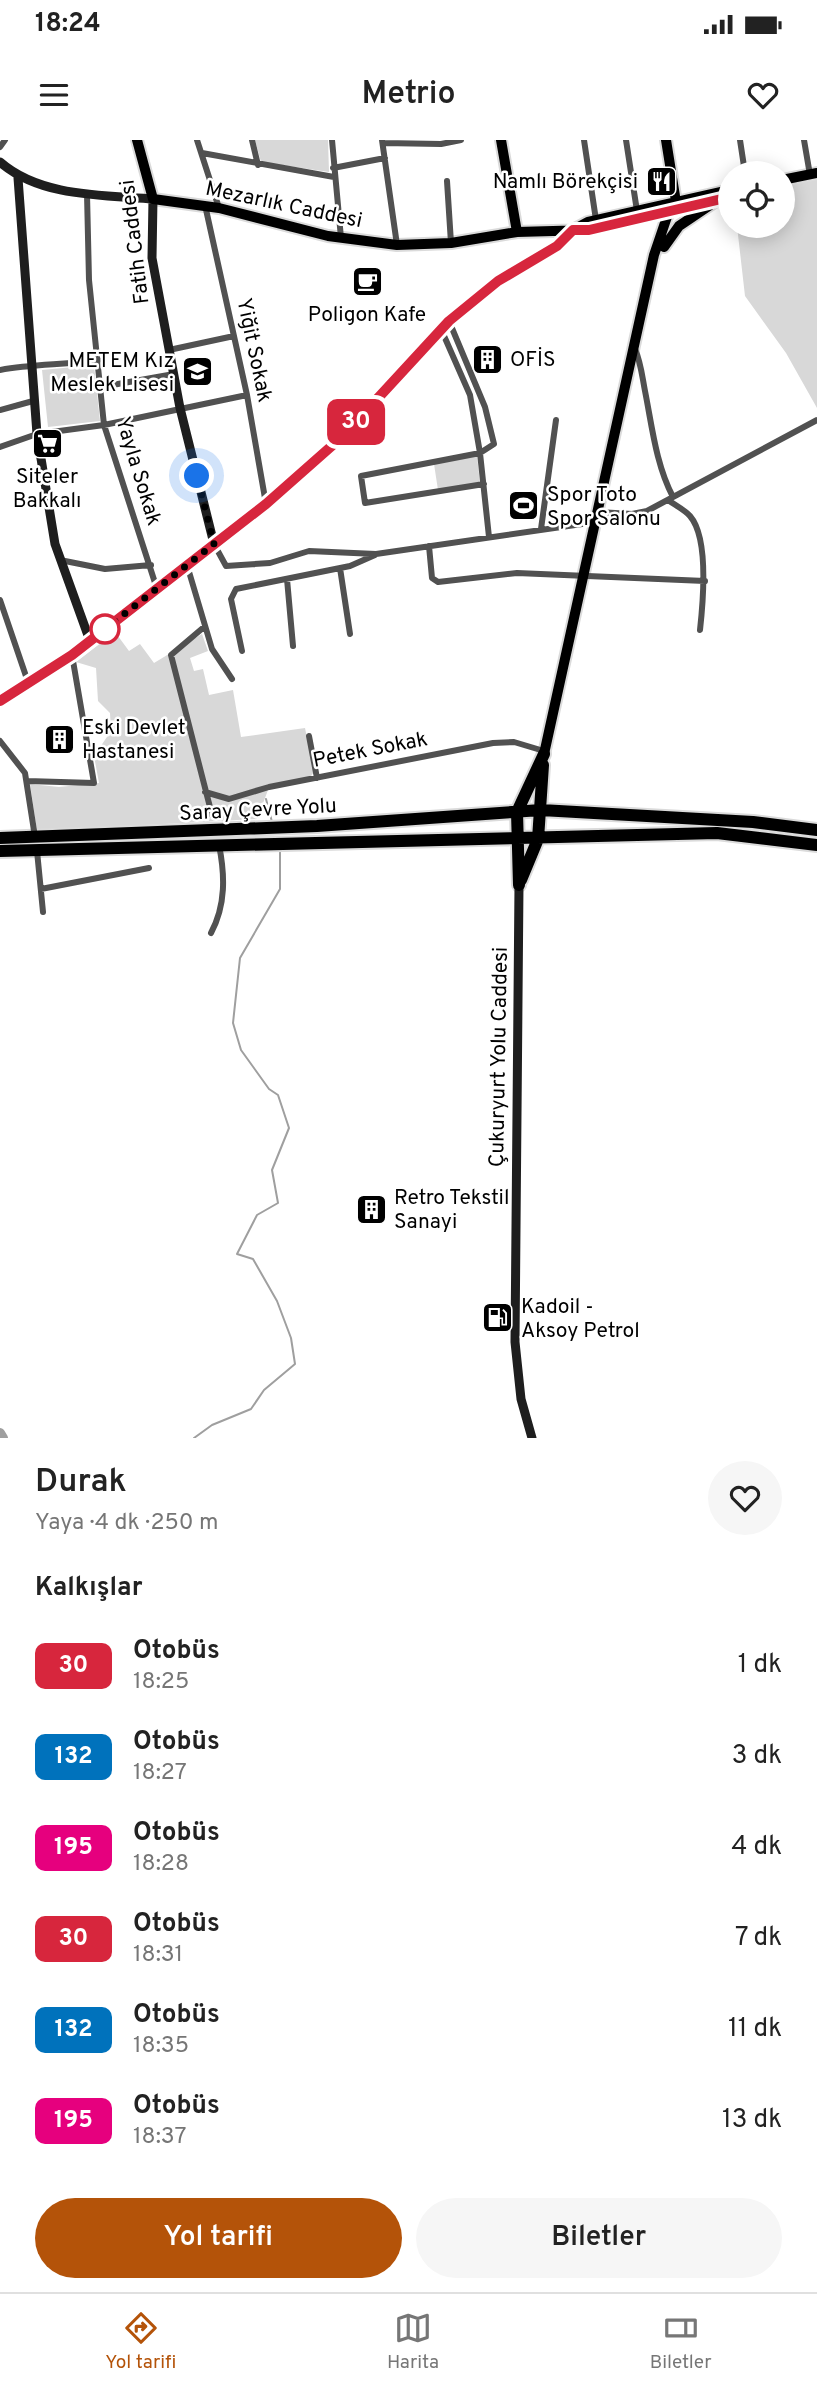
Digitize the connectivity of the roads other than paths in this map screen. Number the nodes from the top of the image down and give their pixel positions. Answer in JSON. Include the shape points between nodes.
{"nodes":[{"id":1,"x":5,"y":140,"type":"edge"},
{"id":2,"x":137,"y":140,"type":"edge"},
{"id":3,"x":197,"y":140,"type":"edge"},
{"id":4,"x":252,"y":140,"type":"edge"},
{"id":5,"x":332,"y":140,"type":"edge"},
{"id":6,"x":461,"y":140,"type":"edge"},
{"id":7,"x":501,"y":140,"type":"edge"},
{"id":8,"x":584,"y":140,"type":"edge"},
{"id":9,"x":626,"y":140,"type":"edge"},
{"id":10,"x":666,"y":140,"type":"edge"},
{"id":11,"x":740,"y":140,"type":"edge"},
{"id":12,"x":804,"y":140,"type":"edge"},
{"id":13,"x":383,"y":141,"type":"edge"},
{"id":14,"x":441,"y":142,"type":"edge"},
{"id":15,"x":0,"y":147,"type":"edge"},
{"id":16,"x":202,"y":153,"type":"junction"},
{"id":17,"x":385,"y":158,"type":"junction"},
{"id":18,"x":743,"y":161,"type":"edge"},
{"id":19,"x":0,"y":162,"type":"edge"},
{"id":20,"x":258,"y":165,"type":"junction"},
{"id":21,"x":333,"y":168,"type":"junction"},
{"id":22,"x":814,"y":174,"type":"edge"},
{"id":23,"x":334,"y":177,"type":"junction"},
{"id":24,"x":18,"y":178,"type":"junction"},
{"id":25,"x":795,"y":178,"type":"edge"},
{"id":26,"x":447,"y":181,"type":"dead end"},
{"id":27,"x":718,"y":193,"type":"edge"},
{"id":28,"x":87,"y":194,"type":"junction"},
{"id":29,"x":153,"y":199,"type":"junction"},
{"id":30,"x":718,"y":199,"type":"edge"},
{"id":31,"x":718,"y":202,"type":"edge"},
{"id":32,"x":675,"y":204,"type":"junction"},
{"id":33,"x":205,"y":205,"type":"junction"},
{"id":34,"x":219,"y":208,"type":"junction"},
{"id":35,"x":640,"y":214,"type":"junction"},
{"id":36,"x":596,"y":220,"type":"junction"},
{"id":37,"x":573,"y":230,"type":"junction"},
{"id":38,"x":517,"y":232,"type":"junction"},
{"id":39,"x":341,"y":238,"type":"junction"},
{"id":40,"x":452,"y":243,"type":"junction"},
{"id":41,"x":397,"y":245,"type":"junction"},
{"id":42,"x":664,"y":247,"type":"junction"},
{"id":43,"x":654,"y":255,"type":"junction"},
{"id":44,"x":648,"y":288,"type":"junction"},
{"id":45,"x":445,"y":326,"type":"junction"},
{"id":46,"x":234,"y":336,"type":"junction"},
{"id":47,"x":635,"y":349,"type":"junction"},
{"id":48,"x":169,"y":350,"type":"junction"},
{"id":49,"x":99,"y":360,"type":"junction"},
{"id":50,"x":34,"y":364,"type":"junction"},
{"id":51,"x":0,"y":370,"type":"edge"},
{"id":52,"x":174,"y":374,"type":"junction"},
{"id":53,"x":101,"y":387,"type":"junction"},
{"id":54,"x":247,"y":394,"type":"junction"},
{"id":55,"x":33,"y":401,"type":"junction"},
{"id":56,"x":180,"y":408,"type":"junction"},
{"id":57,"x":0,"y":410,"type":"edge"},
{"id":58,"x":486,"y":412,"type":"junction"},
{"id":59,"x":474,"y":415,"type":"junction"},
{"id":60,"x":556,"y":420,"type":"dead end"},
{"id":61,"x":817,"y":420,"type":"edge"},
{"id":62,"x":104,"y":425,"type":"junction"},
{"id":63,"x":37,"y":434,"type":"junction"},
{"id":64,"x":0,"y":447,"type":"edge"},
{"id":65,"x":480,"y":453,"type":"junction"},
{"id":66,"x":484,"y":484,"type":"junction"},
{"id":67,"x":671,"y":499,"type":"junction"},
{"id":68,"x":266,"y":504,"type":"junction"},
{"id":69,"x":597,"y":517,"type":"junction"},
{"id":70,"x":541,"y":530,"type":"junction"},
{"id":71,"x":489,"y":537,"type":"junction"},
{"id":72,"x":214,"y":544,"type":"junction"},
{"id":73,"x":429,"y":546,"type":"junction"},
{"id":74,"x":376,"y":554,"type":"junction"},
{"id":75,"x":60,"y":560,"type":"junction"},
{"id":76,"x":151,"y":565,"type":"junction"},
{"id":77,"x":187,"y":565,"type":"junction"},
{"id":78,"x":340,"y":568,"type":"junction"},
{"id":79,"x":584,"y":576,"type":"junction"},
{"id":80,"x":287,"y":579,"type":"junction"},
{"id":81,"x":705,"y":581,"type":"junction"},
{"id":82,"x":157,"y":589,"type":"junction"},
{"id":83,"x":0,"y":600,"type":"edge"},
{"id":84,"x":204,"y":627,"type":"junction"},
{"id":85,"x":701,"y":630,"type":"dead end"},
{"id":86,"x":350,"y":634,"type":"dead end"},
{"id":87,"x":90,"y":641,"type":"junction"},
{"id":88,"x":293,"y":646,"type":"dead end"},
{"id":89,"x":242,"y":651,"type":"dead end"},
{"id":90,"x":72,"y":655,"type":"junction"},
{"id":91,"x":232,"y":679,"type":"dead end"},
{"id":92,"x":29,"y":685,"type":"junction"},
{"id":93,"x":0,"y":701,"type":"edge"},
{"id":94,"x":309,"y":736,"type":"dead end"},
{"id":95,"x":0,"y":741,"type":"edge"},
{"id":96,"x":544,"y":752,"type":"junction"},
{"id":97,"x":317,"y":778,"type":"junction"},
{"id":98,"x":27,"y":781,"type":"junction"},
{"id":99,"x":205,"y":792,"type":"junction"},
{"id":100,"x":541,"y":810,"type":"junction"},
{"id":101,"x":517,"y":812,"type":"junction"},
{"id":102,"x":212,"y":815,"type":"dead end"},
{"id":103,"x":817,"y":830,"type":"edge"},
{"id":104,"x":0,"y":838,"type":"edge"},
{"id":105,"x":516,"y":838,"type":"junction"},
{"id":106,"x":538,"y":839,"type":"junction"},
{"id":107,"x":36,"y":845,"type":"junction"},
{"id":108,"x":219,"y":845,"type":"junction"},
{"id":109,"x":817,"y":845,"type":"edge"},
{"id":110,"x":0,"y":851,"type":"edge"},
{"id":111,"x":149,"y":868,"type":"dead end"},
{"id":112,"x":519,"y":885,"type":"junction"},
{"id":113,"x":41,"y":889,"type":"junction"},
{"id":114,"x":43,"y":912,"type":"dead end"},
{"id":115,"x":211,"y":933,"type":"dead end"},
{"id":116,"x":532,"y":1438,"type":"edge"}],
"edges":[{"from":1,"to":15,"type":"street"},
{"from":2,"to":29,"type":"main road","name":"Fatih Caddesi"},
{"from":3,"to":16,"type":"street"},
{"from":4,"to":20,"type":"street"},
{"from":5,"to":21,"type":"street"},
{"from":6,"to":14,"type":"street"},
{"from":7,"to":38,"type":"main road"},
{"from":8,"to":36,"type":"street"},
{"from":9,"to":35,"type":"street"},
{"from":10,"to":32,"type":"main road"},
{"from":11,"to":18,"type":"street"},
{"from":12,"to":22,"type":"street"},
{"from":13,"to":14,"type":"street"},
{"from":13,"to":17,"type":"street"},
{"from":16,"to":20,"type":"street"},
{"from":16,"to":34,"type":"street"},
{"from":17,"to":21,"type":"street"},
{"from":17,"to":41,"type":"street"},
{"from":19,"to":24,"type":"street","name":"Mezarlık Caddesi"},
{"from":20,"to":23,"type":"street"},
{"from":21,"to":23,"type":"street"},
{"from":22,"to":25,"type":"main road"},
{"from":23,"to":39,"type":"street"},
{"from":24,"to":28,"type":"street","name":"Mezarlık Caddesi"},
{"from":24,"to":50,"type":"street"},
{"from":26,"to":40,"type":"street"},
{"from":27,"to":32,"type":"main road"},
{"from":28,"to":29,"type":"street","name":"Mezarlık Caddesi"},
{"from":28,"to":49,"type":"street","name":"Yayla Sokak","via":[[89,280]]},
{"from":29,"to":33,"type":"main road","name":"Mezarlık Caddesi"},
{"from":29,"to":48,"type":"street","name":"Fatih Caddesi","via":[[152,258]]},
{"from":30,"to":32,"type":"main road"},
{"from":31,"to":42,"type":"main road","via":[[679,226]]},
{"from":32,"to":35,"type":"main road"},
{"from":32,"to":42,"type":"main road"},
{"from":32,"to":43,"type":"main road"},
{"from":33,"to":34,"type":"main road","name":"Mezarlık Caddesi"},
{"from":33,"to":46,"type":"street","name":"Yiğit Sokak"},
{"from":34,"to":39,"type":"main road","name":"Mezarlık Caddesi"},
{"from":35,"to":36,"type":"main road","name":"Mezarlık Caddesi"},
{"from":35,"to":37,"type":"main road","via":[[589,230]]},
{"from":35,"to":43,"type":"main road","via":[[655,228]]},
{"from":36,"to":37,"type":"main road","name":"Mezarlık Caddesi"},
{"from":37,"to":38,"type":"main road","name":"Mezarlık Caddesi"},
{"from":37,"to":45,"type":"main road","via":[[557,246],[498,281]]},
{"from":38,"to":40,"type":"main road","name":"Mezarlık Caddesi"},
{"from":39,"to":41,"type":"main road","name":"Mezarlık Caddesi"},
{"from":40,"to":41,"type":"main road","name":"Mezarlık Caddesi"},
{"from":42,"to":44,"type":"main road"},
{"from":43,"to":44,"type":"main road"},
{"from":44,"to":47,"type":"main road"},
{"from":45,"to":58,"type":"street"},
{"from":45,"to":59,"type":"street"},
{"from":45,"to":68,"type":"main road","via":[[343,436]]},
{"from":46,"to":48,"type":"street"},
{"from":46,"to":54,"type":"street","name":"Yiğit Sokak"},
{"from":47,"to":67,"type":"street"},
{"from":47,"to":69,"type":"main road"},
{"from":48,"to":52,"type":"street","name":"Fatih Caddesi"},
{"from":49,"to":50,"type":"street","via":[[46,367]]},
{"from":49,"to":53,"type":"street","name":"Yayla Sokak"},
{"from":50,"to":51,"type":"street"},
{"from":50,"to":55,"type":"street"},
{"from":52,"to":53,"type":"street"},
{"from":52,"to":56,"type":"street","name":"Fatih Caddesi"},
{"from":53,"to":62,"type":"street","name":"Yayla Sokak"},
{"from":54,"to":56,"type":"street"},
{"from":54,"to":68,"type":"street","name":"Yiğit Sokak"},
{"from":55,"to":57,"type":"street"},
{"from":55,"to":63,"type":"street"},
{"from":56,"to":62,"type":"street"},
{"from":56,"to":72,"type":"street","name":"Fatih Caddesi"},
{"from":58,"to":59,"type":"street"},
{"from":58,"to":65,"type":"street","via":[[494,444]]},
{"from":59,"to":65,"type":"street"},
{"from":60,"to":70,"type":"street"},
{"from":61,"to":67,"type":"street"},
{"from":62,"to":63,"type":"street"},
{"from":62,"to":76,"type":"street","name":"Yayla Sokak"},
{"from":63,"to":64,"type":"street"},
{"from":63,"to":75,"type":"street"},
{"from":65,"to":66,"type":"street"},
{"from":65,"to":66,"type":"street","via":[[361,476],[365,503]]},
{"from":66,"to":71,"type":"street"},
{"from":67,"to":69,"type":"street","via":[[647,511]]},
{"from":67,"to":81,"type":"street","via":[[691,517]]},
{"from":68,"to":72,"type":"main road"},
{"from":69,"to":70,"type":"street"},
{"from":69,"to":79,"type":"main road"},
{"from":70,"to":71,"type":"street"},
{"from":71,"to":73,"type":"street"},
{"from":72,"to":74,"type":"street","via":[[226,566],[270,563],[309,551]]},
{"from":72,"to":77,"type":"main road"},
{"from":73,"to":74,"type":"street"},
{"from":73,"to":79,"type":"street","via":[[432,578],[438,582],[517,573]]},
{"from":74,"to":78,"type":"street"},
{"from":75,"to":76,"type":"street","via":[[105,569]]},
{"from":75,"to":87,"type":"street"},
{"from":76,"to":82,"type":"street","name":"Yayla Sokak"},
{"from":77,"to":82,"type":"main road"},
{"from":77,"to":84,"type":"street"},
{"from":78,"to":80,"type":"street"},
{"from":78,"to":86,"type":"street"},
{"from":79,"to":81,"type":"street"},
{"from":79,"to":96,"type":"main road"},
{"from":80,"to":88,"type":"street"},
{"from":80,"to":89,"type":"street","via":[[236,589],[231,599]]},
{"from":81,"to":85,"type":"street"},
{"from":82,"to":87,"type":"main road"},
{"from":83,"to":92,"type":"street"},
{"from":84,"to":91,"type":"street"},
{"from":84,"to":99,"type":"street","via":[[171,655]]},
{"from":87,"to":90,"type":"main road"},
{"from":90,"to":92,"type":"main road"},
{"from":90,"to":98,"type":"street","via":[[94,783]]},
{"from":92,"to":93,"type":"main road"},
{"from":94,"to":97,"type":"street"},
{"from":95,"to":98,"type":"street"},
{"from":96,"to":97,"type":"street","name":"Petek Sokak","via":[[514,742],[493,743]]},
{"from":96,"to":100,"type":"highway"},
{"from":96,"to":101,"type":"highway"},
{"from":97,"to":99,"type":"street","name":"Petek Sokak","via":[[229,799]]},
{"from":98,"to":107,"type":"street"},
{"from":99,"to":102,"type":"street"},
{"from":100,"to":101,"type":"highway","name":"Saray Çevre Yolu"},
{"from":100,"to":103,"type":"highway"},
{"from":100,"to":106,"type":"highway"},
{"from":101,"to":105,"type":"highway"},
{"from":101,"to":107,"type":"highway","name":"Saray Çevre Yolu"},
{"from":104,"to":107,"type":"highway","name":"Saray Çevre Yolu"},
{"from":105,"to":106,"type":"highway","name":"Saray Çevre Yolu"},
{"from":105,"to":108,"type":"highway","name":"Saray Çevre Yolu"},
{"from":105,"to":112,"type":"highway"},
{"from":106,"to":109,"type":"highway","via":[[717,833]]},
{"from":106,"to":112,"type":"highway"},
{"from":107,"to":108,"type":"highway","name":"Saray Çevre Yolu"},
{"from":107,"to":110,"type":"highway","name":"Saray Çevre Yolu"},
{"from":107,"to":113,"type":"street"},
{"from":108,"to":115,"type":"street","via":[[223,901]]},
{"from":111,"to":113,"type":"street"},
{"from":112,"to":116,"type":"street","name":"Çukuryurt Yolu Caddesi","via":[[515,1342],[521,1399]]},
{"from":113,"to":114,"type":"street"}]}
